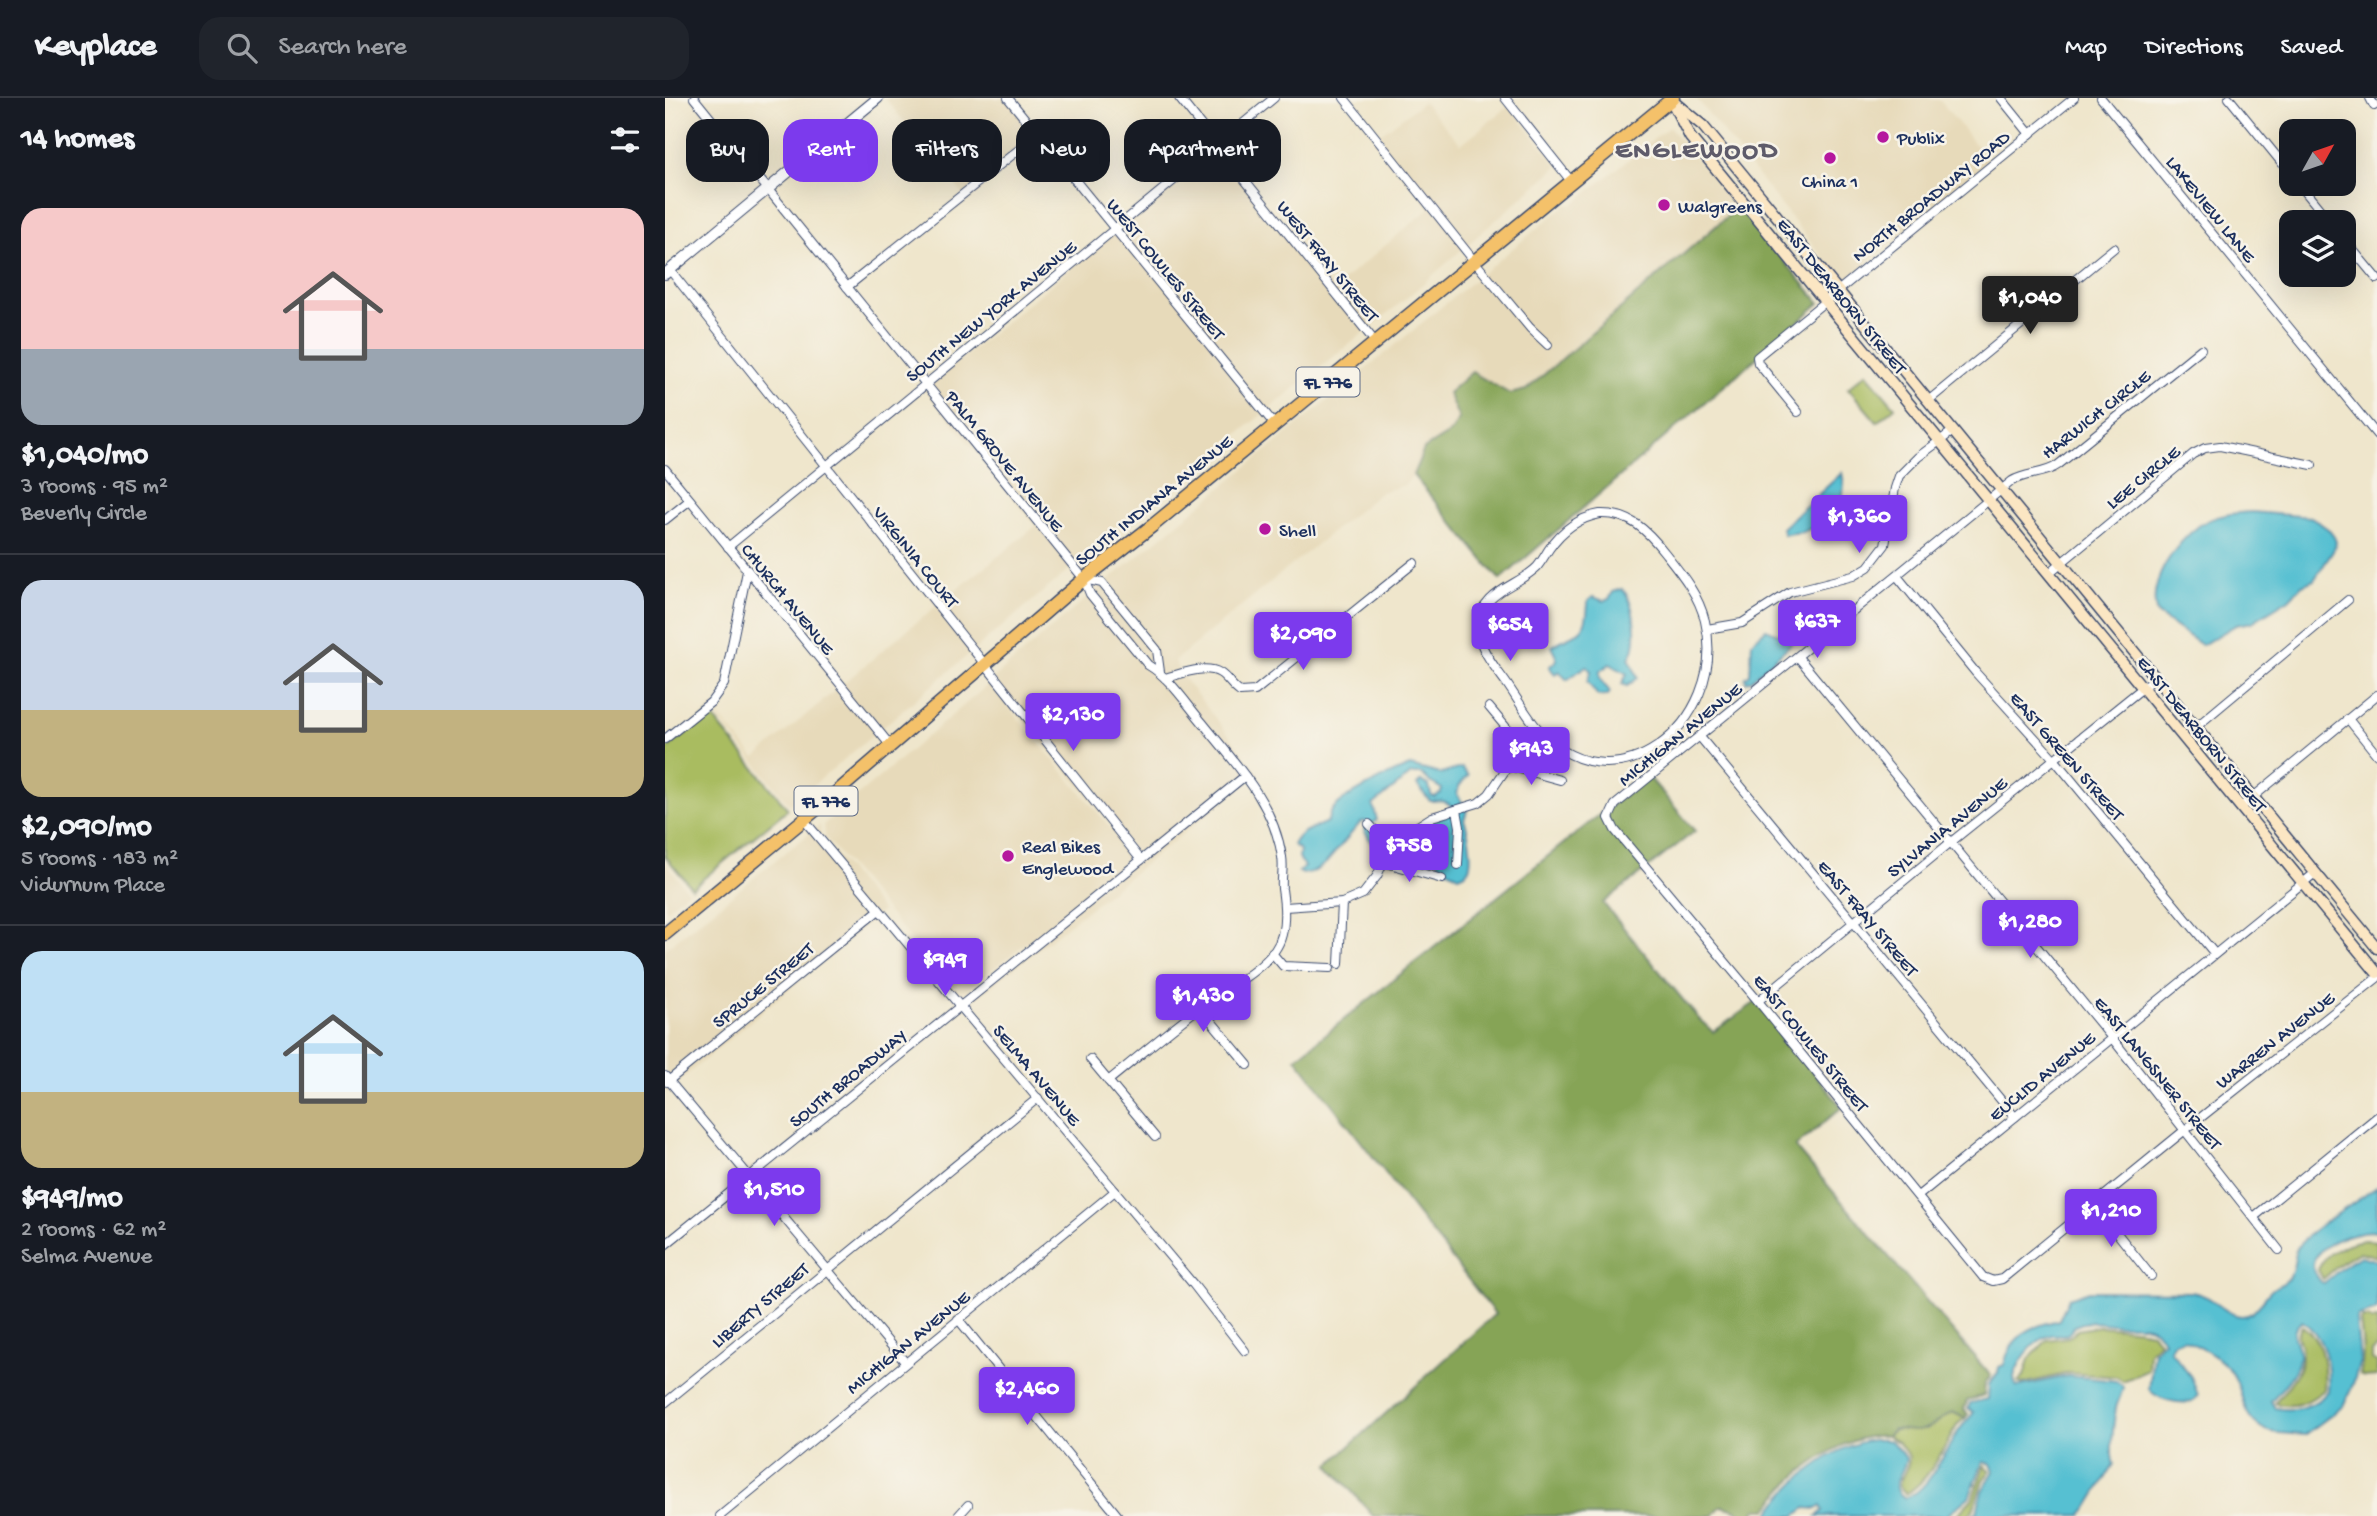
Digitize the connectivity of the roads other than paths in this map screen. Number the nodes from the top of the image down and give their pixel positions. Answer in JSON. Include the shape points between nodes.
{"nodes":[{"id":1,"x":694,"y":98,"type":"edge"},
{"id":2,"x":879,"y":98,"type":"edge"},
{"id":3,"x":1008,"y":98,"type":"edge"},
{"id":4,"x":1179,"y":98,"type":"edge"},
{"id":5,"x":1274,"y":98,"type":"edge"},
{"id":6,"x":1344,"y":98,"type":"edge"},
{"id":7,"x":1505,"y":98,"type":"edge"},
{"id":8,"x":2001,"y":98,"type":"edge"},
{"id":9,"x":2074,"y":98,"type":"edge"},
{"id":10,"x":2101,"y":98,"type":"edge"},
{"id":11,"x":2229,"y":98,"type":"edge"},
{"id":12,"x":1671,"y":99,"type":"edge"},
{"id":13,"x":1024,"y":119,"type":"edge"},
{"id":14,"x":1196,"y":119,"type":"edge"},
{"id":15,"x":1249,"y":119,"type":"edge"},
{"id":16,"x":2030,"y":134,"type":"junction"},
{"id":17,"x":1016,"y":152,"type":"edge"},
{"id":18,"x":2279,"y":159,"type":"edge"},
{"id":19,"x":1571,"y":181,"type":"junction"},
{"id":20,"x":1076,"y":182,"type":"edge"},
{"id":21,"x":1172,"y":182,"type":"edge"},
{"id":22,"x":1247,"y":182,"type":"edge"},
{"id":23,"x":767,"y":190,"type":"junction"},
{"id":24,"x":2309,"y":196,"type":"edge"},
{"id":25,"x":2320,"y":210,"type":"edge"},
{"id":26,"x":1114,"y":229,"type":"junction"},
{"id":27,"x":2114,"y":248,"type":"dead end"},
{"id":28,"x":2356,"y":254,"type":"edge"},
{"id":29,"x":1475,"y":262,"type":"junction"},
{"id":30,"x":667,"y":272,"type":"edge"},
{"id":31,"x":2377,"y":279,"type":"edge"},
{"id":32,"x":848,"y":288,"type":"junction"},
{"id":33,"x":1838,"y":290,"type":"junction"},
{"id":34,"x":1825,"y":300,"type":"junction"},
{"id":35,"x":1376,"y":343,"type":"junction"},
{"id":36,"x":1548,"y":345,"type":"dead end"},
{"id":37,"x":2201,"y":349,"type":"dead end"},
{"id":38,"x":925,"y":384,"type":"junction"},
{"id":39,"x":1929,"y":401,"type":"junction"},
{"id":40,"x":1798,"y":412,"type":"dead end"},
{"id":41,"x":1275,"y":425,"type":"junction"},
{"id":42,"x":1953,"y":431,"type":"junction"},
{"id":43,"x":2377,"y":435,"type":"edge"},
{"id":44,"x":1940,"y":441,"type":"junction"},
{"id":45,"x":2312,"y":465,"type":"dead end"},
{"id":46,"x":826,"y":467,"type":"junction"},
{"id":47,"x":665,"y":469,"type":"edge"},
{"id":48,"x":2001,"y":490,"type":"junction"},
{"id":49,"x":690,"y":500,"type":"junction"},
{"id":50,"x":1989,"y":500,"type":"junction"},
{"id":51,"x":665,"y":520,"type":"edge"},
{"id":52,"x":727,"y":547,"type":"junction"},
{"id":53,"x":1414,"y":563,"type":"dead end"},
{"id":54,"x":2061,"y":563,"type":"junction"},
{"id":55,"x":747,"y":570,"type":"junction"},
{"id":56,"x":2049,"y":573,"type":"junction"},
{"id":57,"x":1897,"y":576,"type":"junction"},
{"id":58,"x":1084,"y":579,"type":"junction"},
{"id":59,"x":2348,"y":600,"type":"dead end"},
{"id":60,"x":1707,"y":629,"type":"junction"},
{"id":61,"x":1798,"y":657,"type":"junction"},
{"id":62,"x":983,"y":664,"type":"junction"},
{"id":63,"x":1163,"y":675,"type":"junction"},
{"id":64,"x":2155,"y":678,"type":"junction"},
{"id":65,"x":2143,"y":688,"type":"junction"},
{"id":66,"x":2377,"y":695,"type":"edge"},
{"id":67,"x":1489,"y":708,"type":"dead end"},
{"id":68,"x":2349,"y":720,"type":"junction"},
{"id":69,"x":2196,"y":727,"type":"junction"},
{"id":70,"x":1700,"y":737,"type":"junction"},
{"id":71,"x":665,"y":739,"type":"edge"},
{"id":72,"x":890,"y":745,"type":"junction"},
{"id":73,"x":2377,"y":755,"type":"edge"},
{"id":74,"x":2054,"y":759,"type":"junction"},
{"id":75,"x":1509,"y":766,"type":"junction"},
{"id":76,"x":1245,"y":776,"type":"junction"},
{"id":77,"x":1560,"y":780,"type":"dead end"},
{"id":78,"x":2254,"y":797,"type":"junction"},
{"id":79,"x":2241,"y":807,"type":"junction"},
{"id":80,"x":1457,"y":810,"type":"junction"},
{"id":81,"x":1609,"y":818,"type":"joint"},
{"id":82,"x":804,"y":820,"type":"junction"},
{"id":83,"x":1369,"y":824,"type":"dead end"},
{"id":84,"x":1951,"y":842,"type":"junction"},
{"id":85,"x":1391,"y":848,"type":"junction"},
{"id":86,"x":1141,"y":860,"type":"junction"},
{"id":87,"x":1383,"y":862,"type":"junction"},
{"id":88,"x":1458,"y":864,"type":"dead end"},
{"id":89,"x":2315,"y":873,"type":"junction"},
{"id":90,"x":1442,"y":879,"type":"dead end"},
{"id":91,"x":2303,"y":883,"type":"junction"},
{"id":92,"x":1342,"y":903,"type":"junction"},
{"id":93,"x":1285,"y":907,"type":"junction"},
{"id":94,"x":879,"y":910,"type":"junction"},
{"id":95,"x":1853,"y":923,"type":"junction"},
{"id":96,"x":668,"y":927,"type":"edge"},
{"id":97,"x":2377,"y":948,"type":"edge"},
{"id":98,"x":1272,"y":953,"type":"junction"},
{"id":99,"x":2215,"y":954,"type":"junction"},
{"id":100,"x":1339,"y":964,"type":"dead end"},
{"id":101,"x":1330,"y":968,"type":"dead end"},
{"id":102,"x":2377,"y":976,"type":"edge"},
{"id":103,"x":1180,"y":984,"type":"dead end"},
{"id":104,"x":1759,"y":1001,"type":"junction"},
{"id":105,"x":960,"y":1005,"type":"junction"},
{"id":106,"x":1200,"y":1007,"type":"junction"},
{"id":107,"x":2112,"y":1038,"type":"junction"},
{"id":108,"x":1090,"y":1059,"type":"dead end"},
{"id":109,"x":1248,"y":1065,"type":"dead end"},
{"id":110,"x":666,"y":1080,"type":"edge"},
{"id":111,"x":1108,"y":1081,"type":"junction"},
{"id":112,"x":1038,"y":1098,"type":"junction"},
{"id":113,"x":2015,"y":1117,"type":"junction"},
{"id":114,"x":2377,"y":1117,"type":"edge"},
{"id":115,"x":2185,"y":1129,"type":"junction"},
{"id":116,"x":1155,"y":1138,"type":"dead end"},
{"id":117,"x":750,"y":1176,"type":"junction"},
{"id":118,"x":1115,"y":1191,"type":"junction"},
{"id":119,"x":1918,"y":1196,"type":"junction"},
{"id":120,"x":2094,"y":1204,"type":"junction"},
{"id":121,"x":2255,"y":1216,"type":"junction"},
{"id":122,"x":665,"y":1245,"type":"edge"},
{"id":123,"x":2279,"y":1250,"type":"dead end"},
{"id":124,"x":827,"y":1268,"type":"junction"},
{"id":125,"x":2151,"y":1276,"type":"dead end"},
{"id":126,"x":1993,"y":1281,"type":"joint"},
{"id":127,"x":958,"y":1320,"type":"junction"},
{"id":128,"x":1245,"y":1351,"type":"dead end"},
{"id":129,"x":905,"y":1362,"type":"junction"},
{"id":130,"x":665,"y":1403,"type":"edge"},
{"id":131,"x":968,"y":1505,"type":"dead end"},
{"id":132,"x":720,"y":1516,"type":"edge"},
{"id":133,"x":958,"y":1516,"type":"edge"},
{"id":134,"x":1118,"y":1516,"type":"edge"}],
"edges":[{"from":1,"to":23,"type":"street","name":"PALM GROVE AVENUE"},
{"from":2,"to":23,"type":"street"},
{"from":3,"to":13,"type":"street","name":"WEST COWLES STREET"},
{"from":4,"to":14,"type":"street","name":"WEST FRAY STREET"},
{"from":5,"to":15,"type":"street","name":"SOUTH NEW YORK AVENUE"},
{"from":6,"to":29,"type":"street"},
{"from":7,"to":19,"type":"street"},
{"from":8,"to":16,"type":"street"},
{"from":9,"to":16,"type":"street","name":"NORTH BROADWAY ROAD"},
{"from":10,"to":43,"type":"street","name":"LAKEVIEW LANE"},
{"from":11,"to":18,"type":"street"},
{"from":12,"to":19,"type":"main road","name":"SOUTH INDIANA AVENUE","number":"FL 776"},
{"from":12,"to":33,"type":"main road","name":"EAST DEARBORN STREET","via":[[1703,126]]},
{"from":12,"to":34,"type":"main road","name":"EAST DEARBORN STREET","via":[[1690,137]]},
{"from":16,"to":33,"type":"street","name":"NORTH BROADWAY ROAD"},
{"from":17,"to":32,"type":"street"},
{"from":19,"to":29,"type":"main road","name":"SOUTH INDIANA AVENUE","number":"FL 776"},
{"from":20,"to":26,"type":"street","name":"WEST COWLES STREET"},
{"from":21,"to":26,"type":"street","name":"SOUTH NEW YORK AVENUE"},
{"from":22,"to":35,"type":"street","name":"WEST FRAY STREET"},
{"from":23,"to":30,"type":"street"},
{"from":23,"to":32,"type":"street","name":"PALM GROVE AVENUE"},
{"from":24,"to":25,"type":"street"},
{"from":26,"to":38,"type":"street","name":"SOUTH NEW YORK AVENUE"},
{"from":26,"to":41,"type":"street","name":"WEST COWLES STREET"},
{"from":27,"to":39,"type":"street"},
{"from":28,"to":31,"type":"street"},
{"from":29,"to":35,"type":"main road","name":"SOUTH INDIANA AVENUE","number":"FL 776"},
{"from":29,"to":36,"type":"street"},
{"from":30,"to":46,"type":"street","name":"VIRGINIA COURT"},
{"from":32,"to":38,"type":"street","name":"PALM GROVE AVENUE"},
{"from":33,"to":34,"type":"street","name":"NORTH BROADWAY ROAD"},
{"from":33,"to":39,"type":"main road","name":"EAST DEARBORN STREET"},
{"from":34,"to":40,"type":"street","name":"NORTH BROADWAY ROAD","via":[[1757,357]]},
{"from":34,"to":44,"type":"main road","name":"EAST DEARBORN STREET"},
{"from":35,"to":41,"type":"main road","name":"SOUTH INDIANA AVENUE","number":"FL 776"},
{"from":37,"to":48,"type":"street","name":"HARWICH CIRCLE","via":[[2058,465],[2019,477]]},
{"from":38,"to":46,"type":"street","name":"SOUTH NEW YORK AVENUE"},
{"from":38,"to":58,"type":"street","name":"PALM GROVE AVENUE"},
{"from":39,"to":42,"type":"main road","name":"EAST DEARBORN STREET"},
{"from":41,"to":58,"type":"main road","name":"SOUTH INDIANA AVENUE","number":"FL 776"},
{"from":42,"to":44,"type":"street"},
{"from":42,"to":48,"type":"main road","name":"EAST DEARBORN STREET"},
{"from":44,"to":50,"type":"main road","name":"EAST DEARBORN STREET"},
{"from":44,"to":60,"type":"street","via":[[1899,476],[1885,545],[1868,567],[1853,576],[1790,592],[1742,622]]},
{"from":45,"to":54,"type":"street","name":"LEE CIRCLE","via":[[2223,446],[2205,448]]},
{"from":46,"to":52,"type":"street","name":"SOUTH NEW YORK AVENUE"},
{"from":46,"to":62,"type":"street","name":"VIRGINIA COURT"},
{"from":47,"to":49,"type":"street","name":"CHURCH AVENUE"},
{"from":48,"to":50,"type":"street","name":"MICHIGAN AVENUE"},
{"from":48,"to":54,"type":"main road","name":"EAST DEARBORN STREET"},
{"from":49,"to":51,"type":"street"},
{"from":49,"to":52,"type":"street","name":"CHURCH AVENUE"},
{"from":50,"to":56,"type":"main road","name":"EAST DEARBORN STREET"},
{"from":50,"to":57,"type":"street","name":"MICHIGAN AVENUE"},
{"from":52,"to":55,"type":"street","name":"CHURCH AVENUE"},
{"from":53,"to":63,"type":"street","via":[[1255,691],[1238,691],[1211,670]]},
{"from":54,"to":56,"type":"street","name":"LEE CIRCLE"},
{"from":54,"to":64,"type":"main road","name":"EAST DEARBORN STREET"},
{"from":55,"to":71,"type":"street","via":[[724,684],[711,702]]},
{"from":55,"to":72,"type":"street","name":"CHURCH AVENUE"},
{"from":56,"to":65,"type":"main road","name":"EAST DEARBORN STREET"},
{"from":57,"to":61,"type":"street","name":"MICHIGAN AVENUE"},
{"from":57,"to":74,"type":"street","name":"EAST GREEN STREET","via":[[1984,683]]},
{"from":58,"to":62,"type":"main road","name":"SOUTH INDIANA AVENUE","number":"FL 776"},
{"from":58,"to":63,"type":"street","via":[[1090,594],[1139,655]]},
{"from":58,"to":63,"type":"street","via":[[1102,583],[1157,650]]},
{"from":59,"to":69,"type":"street"},
{"from":60,"to":60,"type":"street","via":[[1702,685],[1683,722],[1650,752],[1628,761],[1605,763],[1576,756],[1541,731],[1484,650],[1478,624],[1489,601],[1529,575],[1568,527],[1610,513],[1632,520],[1653,538],[1694,593]]},
{"from":61,"to":70,"type":"street","name":"MICHIGAN AVENUE"},
{"from":61,"to":84,"type":"street","name":"EAST LANGSNER STREET"},
{"from":62,"to":72,"type":"main road","name":"SOUTH INDIANA AVENUE","number":"FL 776"},
{"from":62,"to":86,"type":"street","name":"VIRGINIA COURT"},
{"from":63,"to":76,"type":"street"},
{"from":64,"to":65,"type":"street","name":"SYLVANIA AVENUE"},
{"from":64,"to":69,"type":"main road","name":"EAST DEARBORN STREET"},
{"from":65,"to":74,"type":"street","name":"SYLVANIA AVENUE"},
{"from":65,"to":79,"type":"main road","name":"EAST DEARBORN STREET"},
{"from":66,"to":68,"type":"street"},
{"from":67,"to":75,"type":"street","via":[[1519,743],[1522,753]]},
{"from":68,"to":73,"type":"street"},
{"from":68,"to":78,"type":"street"},
{"from":69,"to":78,"type":"main road","name":"EAST DEARBORN STREET"},
{"from":70,"to":81,"type":"street","name":"MICHIGAN AVENUE","via":[[1615,805]]},
{"from":70,"to":95,"type":"street","name":"EAST FRAY STREET"},
{"from":72,"to":82,"type":"main road","name":"SOUTH INDIANA AVENUE","number":"FL 776"},
{"from":74,"to":84,"type":"street","name":"SYLVANIA AVENUE"},
{"from":74,"to":99,"type":"street","name":"EAST GREEN STREET"},
{"from":75,"to":77,"type":"street"},
{"from":75,"to":80,"type":"street","via":[[1485,798]]},
{"from":76,"to":86,"type":"street","name":"SOUTH BROADWAY"},
{"from":76,"to":93,"type":"street","via":[[1262,799],[1279,846]]},
{"from":78,"to":79,"type":"street"},
{"from":78,"to":89,"type":"main road","name":"EAST DEARBORN STREET"},
{"from":79,"to":91,"type":"main road","name":"EAST DEARBORN STREET"},
{"from":80,"to":85,"type":"street","via":[[1424,821]]},
{"from":80,"to":88,"type":"street"},
{"from":81,"to":104,"type":"street","name":"EAST COWLES STREET"},
{"from":82,"to":94,"type":"street","name":"SELMA AVENUE"},
{"from":82,"to":96,"type":"main road","name":"SOUTH INDIANA AVENUE","number":"FL 776"},
{"from":83,"to":85,"type":"street"},
{"from":84,"to":95,"type":"street","name":"SYLVANIA AVENUE"},
{"from":84,"to":107,"type":"street","name":"EAST LANGSNER STREET"},
{"from":85,"to":87,"type":"street"},
{"from":86,"to":105,"type":"street","name":"SOUTH BROADWAY"},
{"from":87,"to":90,"type":"street"},
{"from":87,"to":92,"type":"street","via":[[1371,887]]},
{"from":89,"to":91,"type":"street","name":"EUCLID AVENUE"},
{"from":89,"to":97,"type":"main road","name":"EAST DEARBORN STREET"},
{"from":91,"to":99,"type":"street","name":"EUCLID AVENUE"},
{"from":91,"to":102,"type":"main road","name":"EAST DEARBORN STREET"},
{"from":92,"to":93,"type":"street"},
{"from":92,"to":100,"type":"street"},
{"from":93,"to":98,"type":"street","via":[[1281,938]]},
{"from":94,"to":105,"type":"street","name":"SELMA AVENUE"},
{"from":94,"to":110,"type":"street","name":"SPRUCE STREET"},
{"from":95,"to":104,"type":"street","name":"SYLVANIA AVENUE"},
{"from":95,"to":113,"type":"street","name":"EAST FRAY STREET"},
{"from":98,"to":101,"type":"street","via":[[1283,966]]},
{"from":98,"to":106,"type":"street"},
{"from":99,"to":107,"type":"street","name":"EUCLID AVENUE"},
{"from":102,"to":115,"type":"street","name":"WARREN AVENUE"},
{"from":103,"to":106,"type":"street"},
{"from":104,"to":119,"type":"street","name":"EAST COWLES STREET"},
{"from":105,"to":112,"type":"street","name":"SELMA AVENUE"},
{"from":105,"to":117,"type":"street","name":"SOUTH BROADWAY"},
{"from":106,"to":109,"type":"street"},
{"from":106,"to":111,"type":"street"},
{"from":107,"to":113,"type":"street","name":"EUCLID AVENUE"},
{"from":107,"to":115,"type":"street","name":"EAST LANGSNER STREET"},
{"from":108,"to":111,"type":"street"},
{"from":110,"to":117,"type":"street"},
{"from":111,"to":116,"type":"street"},
{"from":112,"to":118,"type":"street","name":"SELMA AVENUE"},
{"from":112,"to":124,"type":"street","name":"LIBERTY STREET"},
{"from":113,"to":119,"type":"street","name":"EUCLID AVENUE"},
{"from":114,"to":121,"type":"street"},
{"from":115,"to":120,"type":"street","name":"WARREN AVENUE"},
{"from":115,"to":121,"type":"street","name":"EAST LANGSNER STREET"},
{"from":117,"to":122,"type":"street","name":"SOUTH BROADWAY"},
{"from":117,"to":124,"type":"street"},
{"from":118,"to":127,"type":"street","name":"MICHIGAN AVENUE"},
{"from":118,"to":128,"type":"street","name":"SELMA AVENUE"},
{"from":119,"to":126,"type":"street","name":"EAST COWLES STREET","via":[[1983,1277]]},
{"from":120,"to":125,"type":"street"},
{"from":120,"to":126,"type":"street","name":"WARREN AVENUE","via":[[2002,1279]]},
{"from":121,"to":123,"type":"street","name":"EAST LANGSNER STREET"},
{"from":124,"to":129,"type":"street"},
{"from":124,"to":130,"type":"street","name":"LIBERTY STREET"},
{"from":127,"to":129,"type":"street","name":"MICHIGAN AVENUE"},
{"from":127,"to":134,"type":"street"},
{"from":129,"to":132,"type":"street","name":"MICHIGAN AVENUE"},
{"from":131,"to":133,"type":"street"}]}
